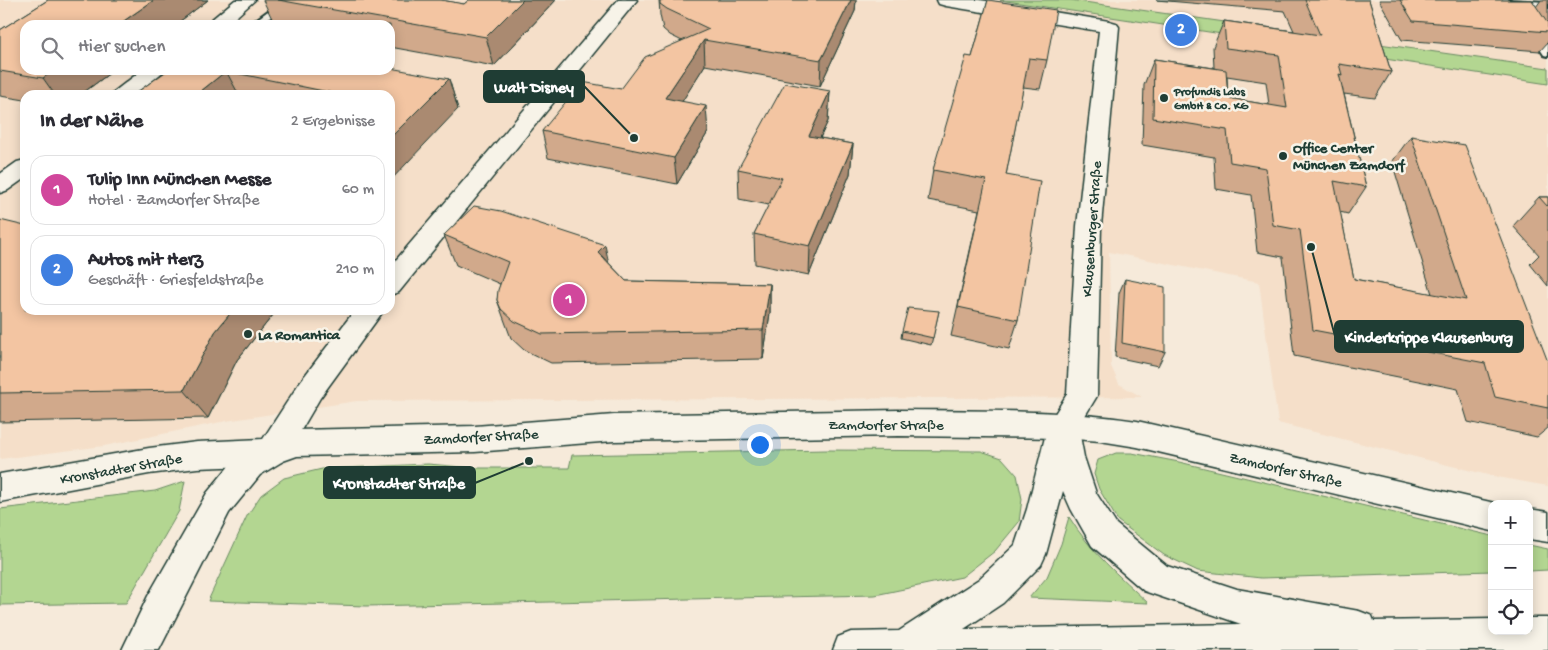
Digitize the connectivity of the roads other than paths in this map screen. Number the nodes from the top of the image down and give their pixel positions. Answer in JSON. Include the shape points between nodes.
{"nodes":[{"id":1,"x":246,"y":0,"type":"edge"},
{"id":2,"x":289,"y":0,"type":"edge"},
{"id":3,"x":628,"y":0,"type":"edge"},
{"id":4,"x":946,"y":0,"type":"edge"},
{"id":5,"x":1548,"y":5,"type":"edge"},
{"id":6,"x":1519,"y":8,"type":"edge"},
{"id":7,"x":221,"y":20,"type":"edge"},
{"id":8,"x":261,"y":20,"type":"edge"},
{"id":9,"x":1548,"y":53,"type":"edge"},
{"id":10,"x":148,"y":75,"type":"edge"},
{"id":11,"x":129,"y":90,"type":"edge"},
{"id":12,"x":20,"y":171,"type":"edge"},
{"id":13,"x":0,"y":185,"type":"edge"},
{"id":14,"x":395,"y":280,"type":"edge"},
{"id":15,"x":366,"y":315,"type":"edge"},
{"id":16,"x":1063,"y":425,"type":"junction"},
{"id":17,"x":272,"y":452,"type":"junction"},
{"id":18,"x":0,"y":488,"type":"edge"},
{"id":19,"x":1488,"y":515,"type":"edge"},
{"id":20,"x":1533,"y":525,"type":"edge"},
{"id":21,"x":1548,"y":527,"type":"edge"},
{"id":22,"x":1548,"y":636,"type":"edge"},
{"id":23,"x":1411,"y":640,"type":"junction"},
{"id":24,"x":904,"y":649,"type":"edge"},
{"id":25,"x":140,"y":650,"type":"edge"},
{"id":26,"x":851,"y":650,"type":"edge"}],
"edges":[{"from":1,"to":7,"type":"main road"},
{"from":2,"to":8,"type":"lane"},
{"from":3,"to":14,"type":"main road"},
{"from":4,"to":16,"type":"main road","name":"Klausenburger Straße","via":[[1109,27],[1089,226],[1082,396]]},
{"from":5,"to":6,"type":"lane"},
{"from":6,"to":9,"type":"lane"},
{"from":10,"to":11,"type":"main road"},
{"from":12,"to":13,"type":"main road"},
{"from":15,"to":17,"type":"main road","via":[[310,390]]},
{"from":16,"to":17,"type":"main road","name":"Zamdorfer Straße","via":[[899,423],[614,428],[476,439],[296,442]]},
{"from":16,"to":19,"type":"main road","name":"Zamdorfer Straße","via":[[1137,434]]},
{"from":16,"to":23,"type":"main road","via":[[1068,457],[1082,499],[1104,535],[1156,579],[1237,606]]},
{"from":16,"to":24,"type":"main road","name":"Klausenburger Straße","via":[[1029,554],[991,591]]},
{"from":17,"to":18,"type":"main road","name":"Kronstadter Straße","via":[[149,461]]},
{"from":17,"to":25,"type":"main road","via":[[250,465],[218,504]]},
{"from":20,"to":21,"type":"main road"},
{"from":22,"to":23,"type":"main road"},
{"from":23,"to":24,"type":"main road"},
{"from":24,"to":26,"type":"main road"}]}
